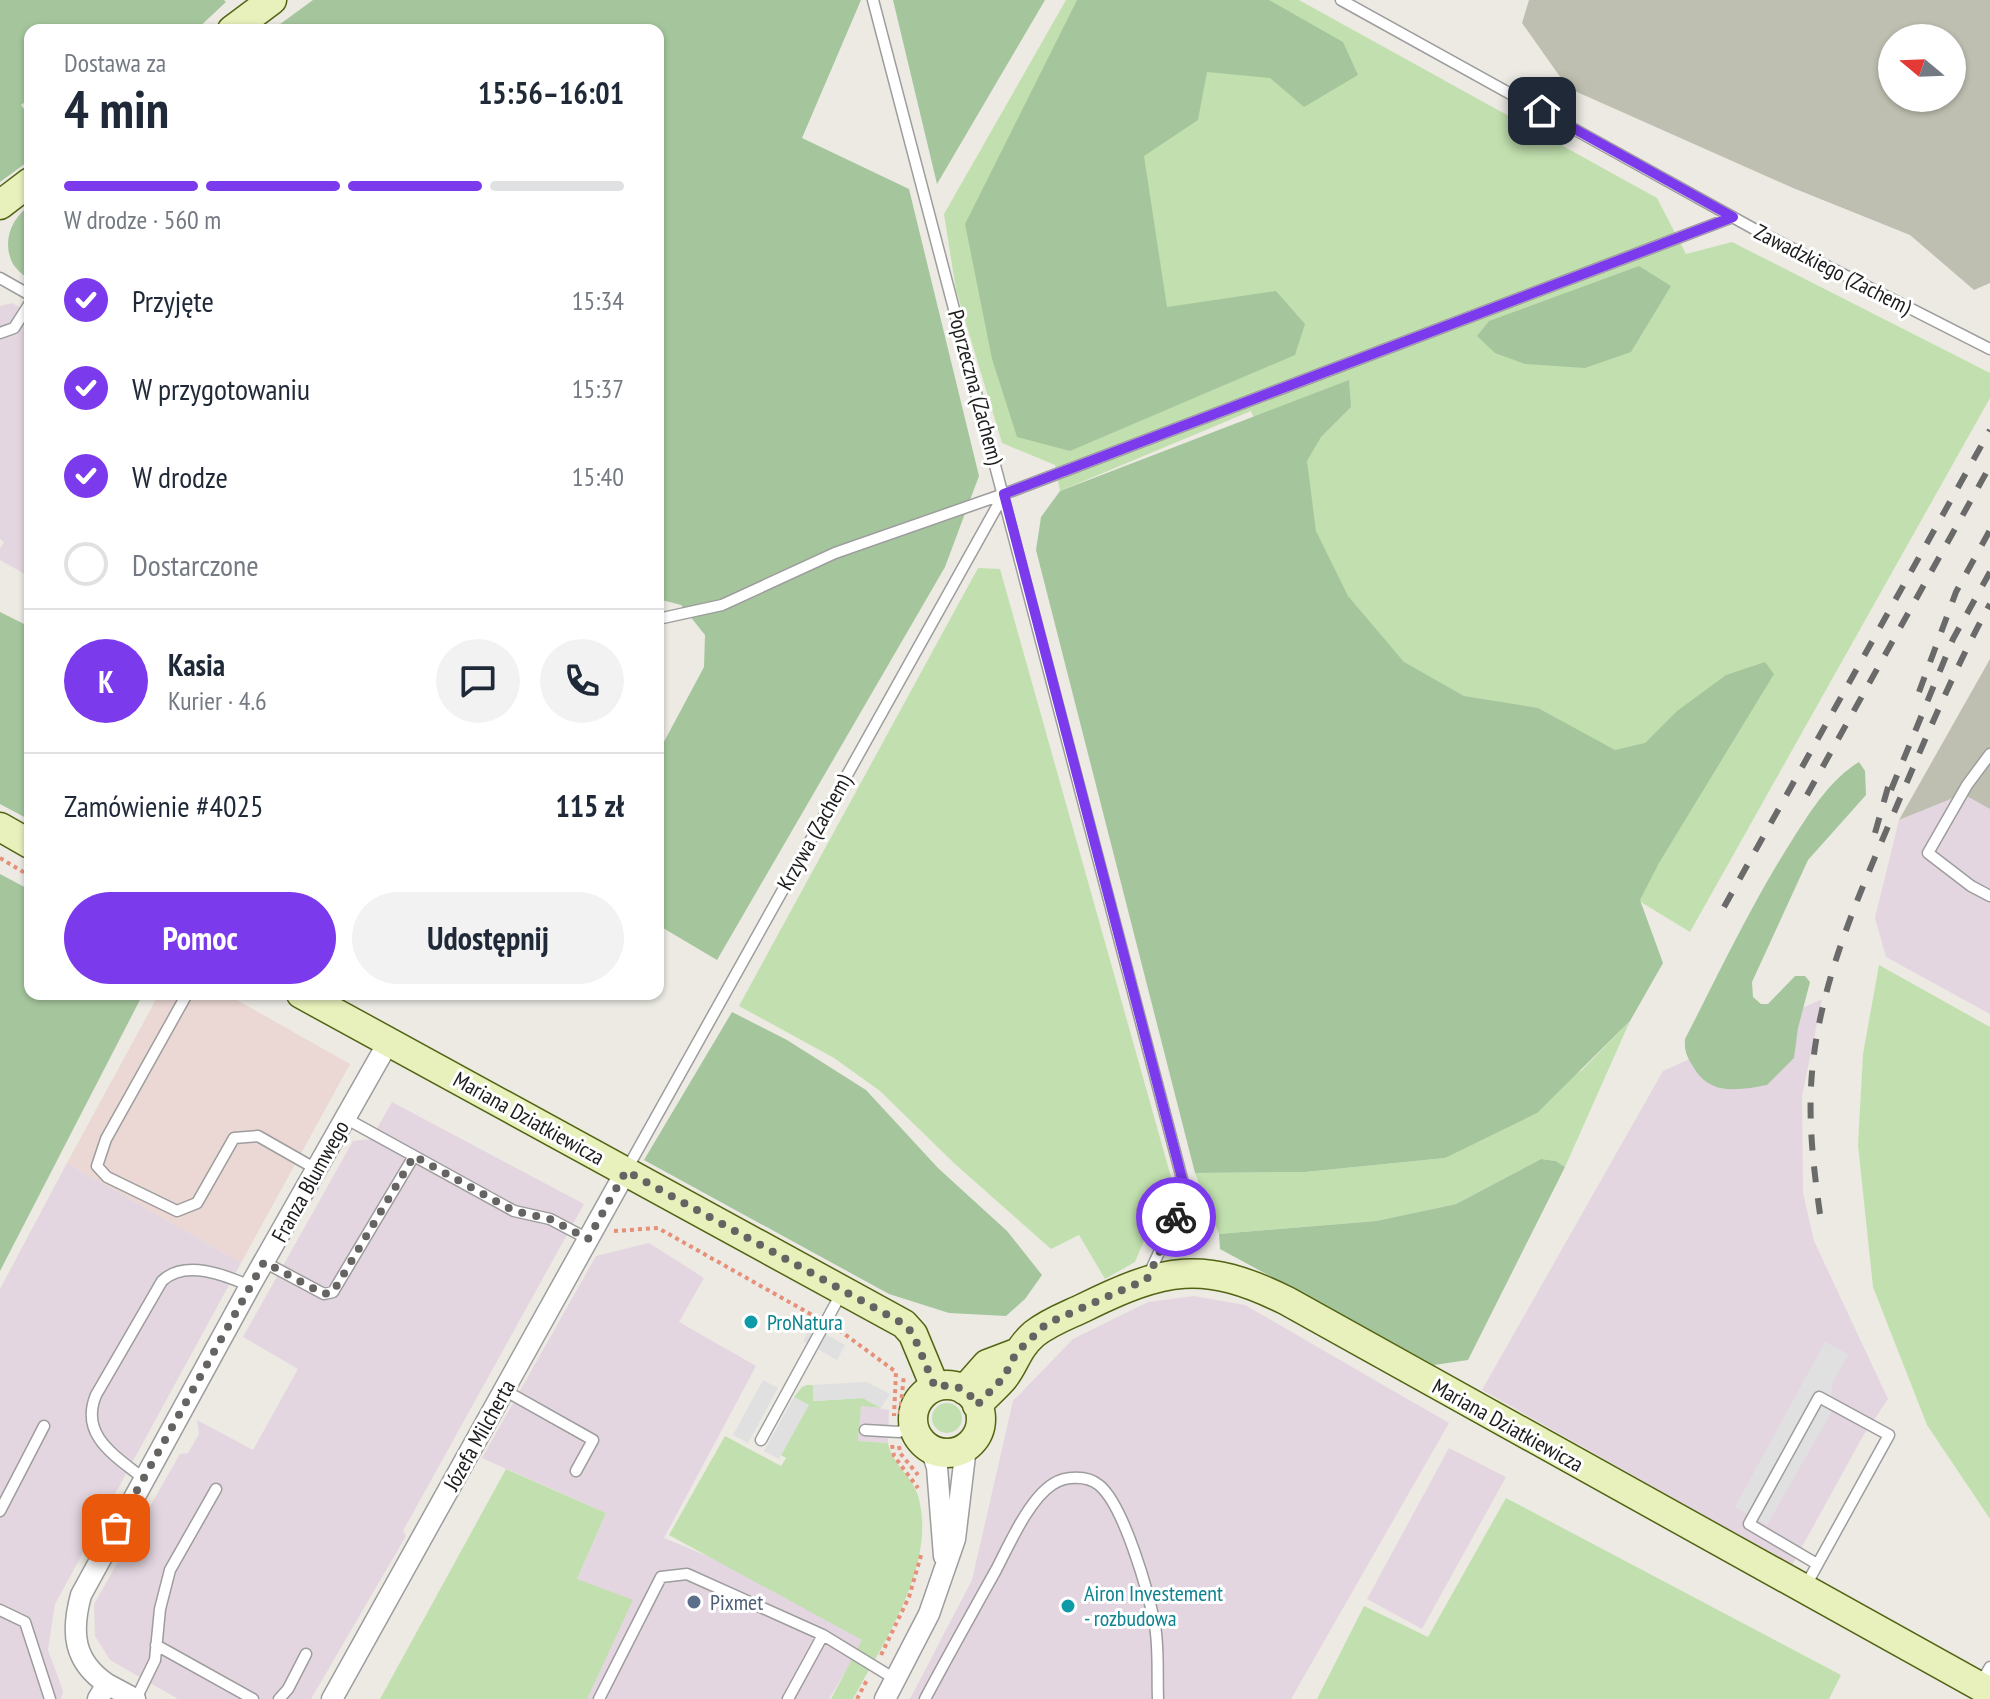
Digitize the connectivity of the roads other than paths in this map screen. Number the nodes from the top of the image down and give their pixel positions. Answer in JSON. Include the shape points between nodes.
{"nodes":[{"id":1,"x":271,"y":0,"type":"edge"},
{"id":2,"x":873,"y":0,"type":"edge"},
{"id":3,"x":1341,"y":0,"type":"edge"},
{"id":4,"x":240,"y":24,"type":"edge"},
{"id":5,"x":24,"y":187,"type":"edge"},
{"id":6,"x":0,"y":205,"type":"edge"},
{"id":7,"x":1733,"y":217,"type":"junction"},
{"id":8,"x":0,"y":278,"type":"edge"},
{"id":9,"x":24,"y":292,"type":"edge"},
{"id":10,"x":24,"y":312,"type":"edge"},
{"id":11,"x":0,"y":333,"type":"edge"},
{"id":12,"x":1990,"y":349,"type":"edge"},
{"id":13,"x":1004,"y":494,"type":"junction"},
{"id":14,"x":664,"y":618,"type":"edge"},
{"id":15,"x":1990,"y":754,"type":"edge"},
{"id":16,"x":0,"y":827,"type":"edge"},
{"id":17,"x":24,"y":841,"type":"edge"},
{"id":18,"x":1990,"y":896,"type":"edge"},
{"id":19,"x":184,"y":1000,"type":"edge"},
{"id":20,"x":312,"y":1000,"type":"edge"},
{"id":21,"x":389,"y":1041,"type":"junction"},
{"id":22,"x":345,"y":1118,"type":"junction"},
{"id":23,"x":414,"y":1156,"type":"junction"},
{"id":24,"x":316,"y":1169,"type":"junction"},
{"id":25,"x":626,"y":1171,"type":"junction"},
{"id":26,"x":593,"y":1230,"type":"junction"},
{"id":27,"x":264,"y":1262,"type":"junction"},
{"id":28,"x":1147,"y":1279,"type":"junction"},
{"id":29,"x":250,"y":1286,"type":"junction"},
{"id":30,"x":843,"y":1290,"type":"junction"},
{"id":31,"x":935,"y":1387,"type":"junction"},
{"id":32,"x":504,"y":1390,"type":"junction"},
{"id":33,"x":970,"y":1397,"type":"junction"},
{"id":34,"x":44,"y":1426,"type":"dead end"},
{"id":35,"x":902,"y":1429,"type":"junction"},
{"id":36,"x":865,"y":1430,"type":"dead end"},
{"id":37,"x":761,"y":1440,"type":"dead end"},
{"id":38,"x":966,"y":1447,"type":"junction"},
{"id":39,"x":931,"y":1449,"type":"junction"},
{"id":40,"x":576,"y":1471,"type":"dead end"},
{"id":41,"x":144,"y":1479,"type":"junction"},
{"id":42,"x":216,"y":1489,"type":"dead end"},
{"id":43,"x":0,"y":1511,"type":"edge"},
{"id":44,"x":936,"y":1564,"type":"junction"},
{"id":45,"x":1810,"y":1576,"type":"junction"},
{"id":46,"x":0,"y":1610,"type":"edge"},
{"id":47,"x":823,"y":1635,"type":"junction"},
{"id":48,"x":156,"y":1645,"type":"junction"},
{"id":49,"x":306,"y":1654,"type":"dead end"},
{"id":50,"x":884,"y":1672,"type":"junction"},
{"id":51,"x":1986,"y":1681,"type":"edge"},
{"id":52,"x":102,"y":1691,"type":"edge"},
{"id":53,"x":50,"y":1699,"type":"edge"},
{"id":54,"x":135,"y":1699,"type":"edge"},
{"id":55,"x":253,"y":1699,"type":"edge"},
{"id":56,"x":279,"y":1699,"type":"edge"},
{"id":57,"x":332,"y":1699,"type":"edge"},
{"id":58,"x":599,"y":1699,"type":"edge"},
{"id":59,"x":788,"y":1699,"type":"edge"},
{"id":60,"x":885,"y":1699,"type":"edge"},
{"id":61,"x":925,"y":1699,"type":"edge"},
{"id":62,"x":1158,"y":1699,"type":"edge"}],
"edges":[{"from":1,"to":4,"type":"street"},
{"from":2,"to":13,"type":"lane","name":"Poprzeczna (Zachem)"},
{"from":3,"to":7,"type":"lane","name":"Zawadzkiego (Zachem)"},
{"from":5,"to":6,"type":"street"},
{"from":7,"to":12,"type":"lane","name":"Zawadzkiego (Zachem)"},
{"from":7,"to":13,"type":"lane"},
{"from":8,"to":9,"type":"lane"},
{"from":10,"to":11,"type":"lane","via":[[14,328]]},
{"from":13,"to":14,"type":"lane","via":[[835,553],[722,605]]},
{"from":13,"to":25,"type":"lane","name":"Krzywa (Zachem)"},
{"from":13,"to":28,"type":"lane","name":"Poprzeczna (Zachem)","via":[[1186,1194]]},
{"from":15,"to":18,"type":"lane","via":[[1928,853]]},
{"from":16,"to":17,"type":"street"},
{"from":19,"to":24,"type":"lane","via":[[106,1139],[97,1166],[107,1177],[177,1211],[197,1203],[234,1138],[258,1136]]},
{"from":20,"to":21,"type":"street","name":"Mariana Dziatkiewicza"},
{"from":21,"to":22,"type":"street","name":"Franza Blumwego"},
{"from":21,"to":25,"type":"street","name":"Mariana Dziatkiewicza"},
{"from":22,"to":23,"type":"lane"},
{"from":22,"to":24,"type":"street","name":"Franza Blumwego"},
{"from":23,"to":26,"type":"lane","via":[[514,1211]]},
{"from":23,"to":27,"type":"lane","via":[[333,1292],[324,1294]]},
{"from":24,"to":27,"type":"street","name":"Franza Blumwego"},
{"from":25,"to":26,"type":"street","name":"Józefa Milcherta"},
{"from":25,"to":30,"type":"street","name":"Mariana Dziatkiewicza"},
{"from":26,"to":32,"type":"street","name":"Józefa Milcherta"},
{"from":27,"to":29,"type":"street","name":"Franza Blumwego"},
{"from":28,"to":33,"type":"street","name":"Mariana Dziatkiewicza","via":[[1046,1324],[1016,1353],[987,1364]]},
{"from":28,"to":45,"type":"street","name":"Mariana Dziatkiewicza","via":[[1210,1274],[1253,1284]]},
{"from":29,"to":41,"type":"street","name":"Franza Blumwego"},
{"from":29,"to":41,"type":"lane","via":[[221,1273],[169,1274],[96,1395],[90,1410],[92,1428]]},
{"from":30,"to":31,"type":"street","name":"Mariana Dziatkiewicza","via":[[904,1324]]},
{"from":30,"to":37,"type":"lane"},
{"from":31,"to":33,"type":"street","via":[[950,1385]]},
{"from":31,"to":35,"type":"street","via":[[918,1401]]},
{"from":32,"to":40,"type":"lane","via":[[593,1440]]},
{"from":32,"to":57,"type":"street","name":"Józefa Milcherta"},
{"from":33,"to":38,"type":"street","via":[[980,1414],[979,1429]]},
{"from":34,"to":43,"type":"lane"},
{"from":35,"to":36,"type":"lane"},
{"from":35,"to":39,"type":"street"},
{"from":38,"to":39,"type":"street","via":[[945,1453]]},
{"from":38,"to":44,"type":"street","via":[[955,1539]]},
{"from":39,"to":44,"type":"street","via":[[940,1494]]},
{"from":41,"to":52,"type":"street","name":"Franza Blumwego","via":[[89,1577],[76,1612],[79,1651]]},
{"from":42,"to":48,"type":"lane","via":[[170,1570]]},
{"from":44,"to":50,"type":"street","via":[[929,1614]]},
{"from":45,"to":45,"type":"lane","via":[[1889,1435],[1819,1397],[1749,1524]]},
{"from":45,"to":51,"type":"street","name":"Mariana Dziatkiewicza"},
{"from":46,"to":53,"type":"lane","via":[[25,1622]]},
{"from":47,"to":50,"type":"lane"},
{"from":47,"to":58,"type":"lane","via":[[687,1574],[661,1577]]},
{"from":47,"to":59,"type":"lane"},
{"from":48,"to":54,"type":"lane","via":[[155,1660]]},
{"from":48,"to":55,"type":"lane"},
{"from":49,"to":56,"type":"lane"},
{"from":50,"to":60,"type":"street"},
{"from":52,"to":54,"type":"street","name":"Franza Blumwego"},
{"from":61,"to":62,"type":"lane","via":[[1040,1495],[1069,1478],[1098,1483],[1140,1563],[1155,1627]]}]}
